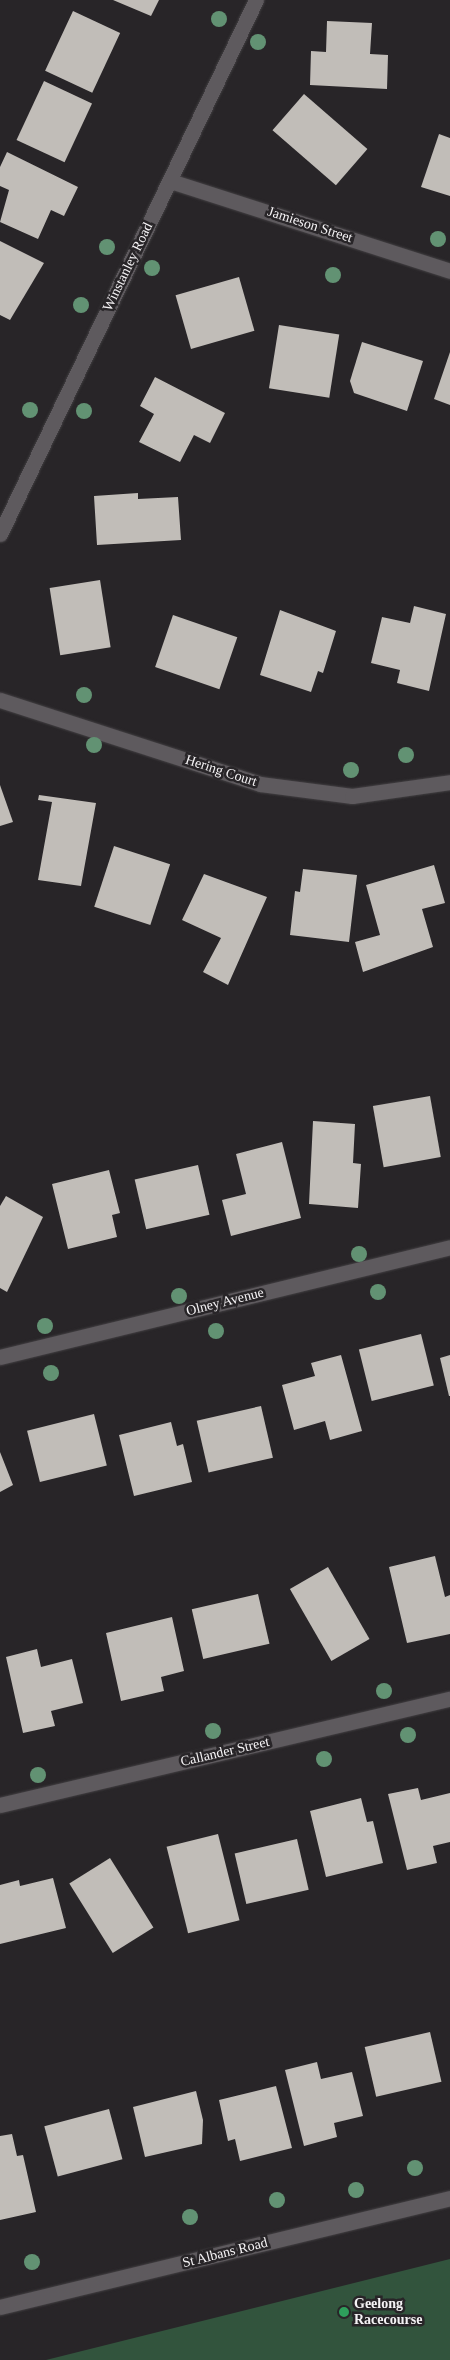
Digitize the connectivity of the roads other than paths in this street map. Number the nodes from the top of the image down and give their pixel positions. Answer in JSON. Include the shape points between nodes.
{"nodes":[{"id":1,"x":256,"y":0,"type":"edge"},
{"id":2,"x":170,"y":181,"type":"junction"},
{"id":3,"x":450,"y":271,"type":"edge"},
{"id":4,"x":0,"y":534,"type":"edge"},
{"id":5,"x":0,"y":700,"type":"edge"},
{"id":6,"x":450,"y":782,"type":"edge"},
{"id":7,"x":450,"y":1247,"type":"edge"},
{"id":8,"x":0,"y":1357,"type":"edge"},
{"id":9,"x":450,"y":1699,"type":"edge"},
{"id":10,"x":0,"y":1805,"type":"edge"},
{"id":11,"x":450,"y":2198,"type":"edge"},
{"id":12,"x":0,"y":2307,"type":"edge"}],
"edges":[{"from":1,"to":2,"type":"street","name":"Winstanley Road"},
{"from":2,"to":3,"type":"street","name":"Jamieson Street"},
{"from":2,"to":4,"type":"street","name":"Winstanley Road"},
{"from":5,"to":6,"type":"street","name":"Hering Court","via":[[260,784],[352,796]]},
{"from":7,"to":8,"type":"street","name":"Olney Avenue"},
{"from":9,"to":10,"type":"street","name":"Callander Street"},
{"from":11,"to":12,"type":"street","name":"St Albans Road"}]}
